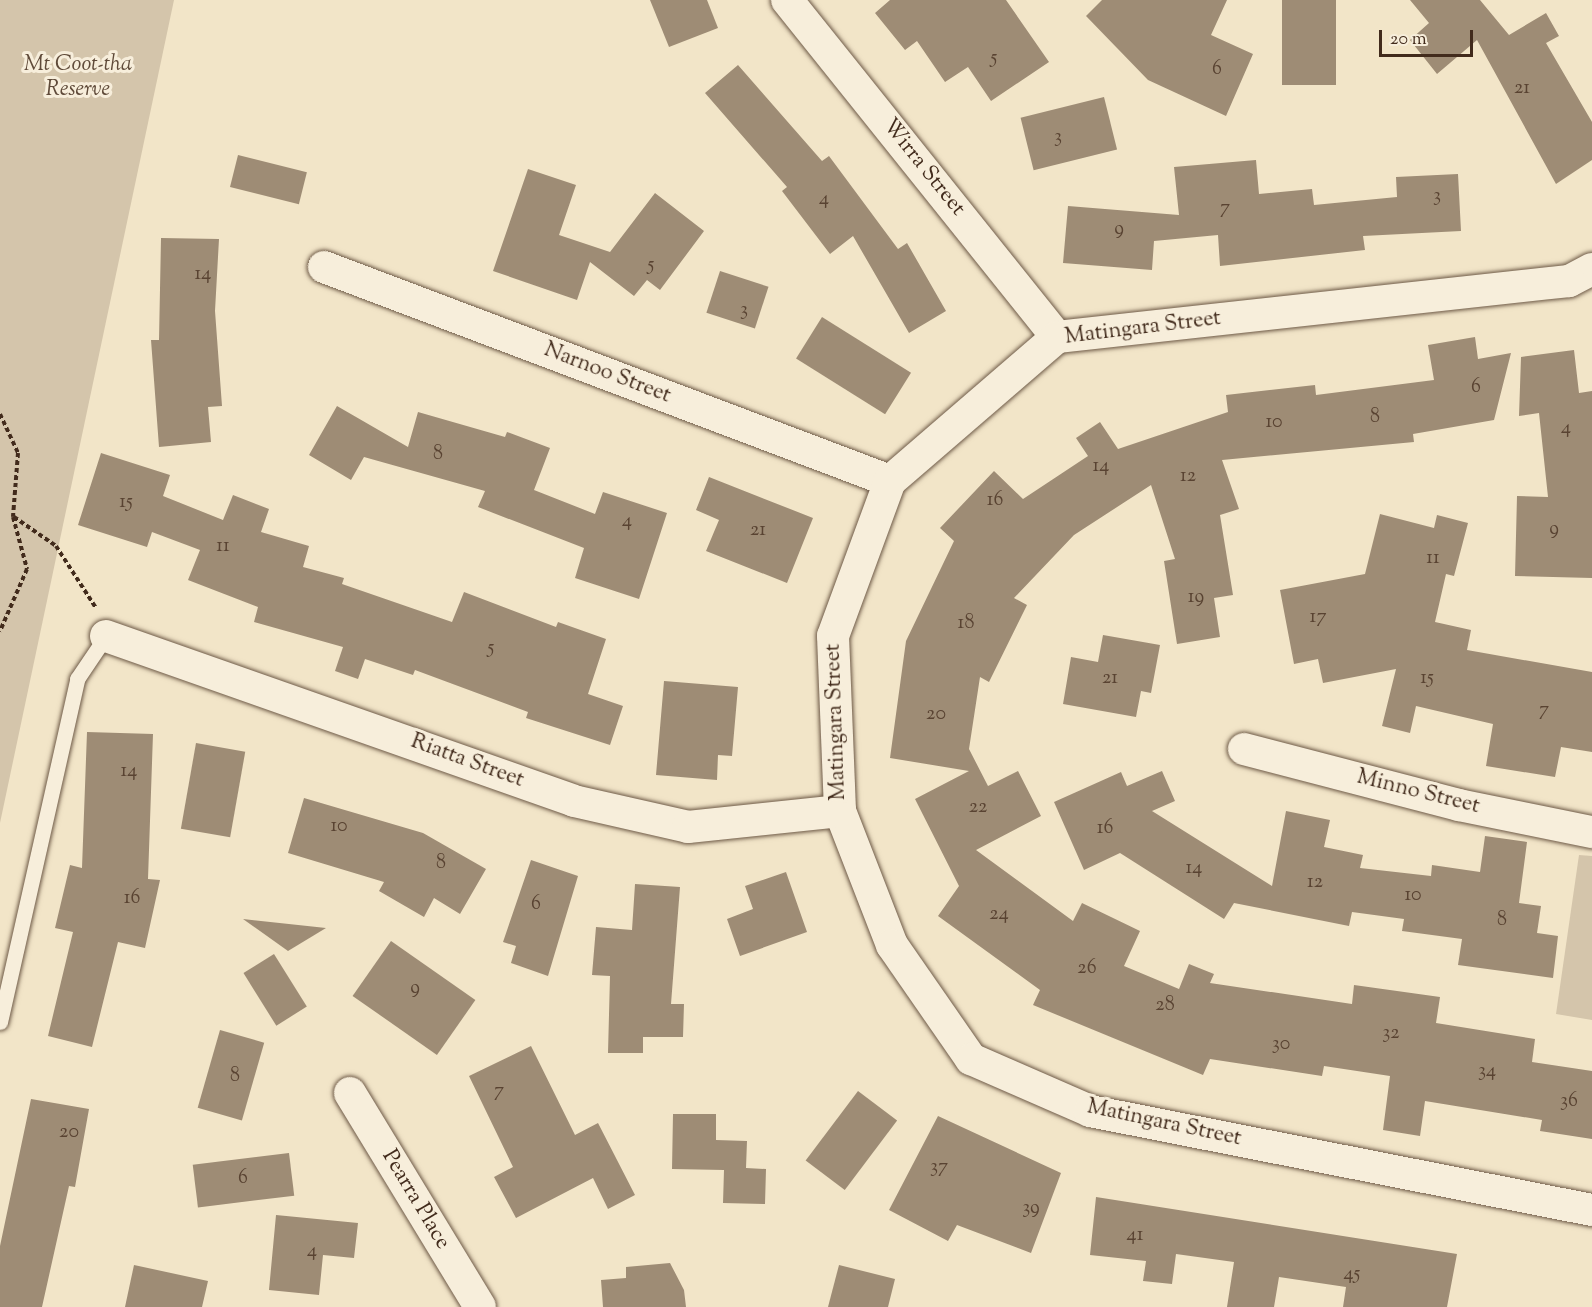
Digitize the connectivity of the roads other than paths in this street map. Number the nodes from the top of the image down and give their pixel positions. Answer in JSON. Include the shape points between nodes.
{"nodes":[{"id":1,"x":787,"y":0,"type":"edge"},
{"id":2,"x":324,"y":267,"type":"dead end"},
{"id":3,"x":1592,"y":269,"type":"edge"},
{"id":4,"x":1057,"y":337,"type":"junction"},
{"id":5,"x":890,"y":481,"type":"junction"},
{"id":6,"x":106,"y":636,"type":"joint"},
{"id":7,"x":1244,"y":749,"type":"dead end"},
{"id":8,"x":840,"y":811,"type":"junction"},
{"id":9,"x":1592,"y":832,"type":"edge"},
{"id":10,"x":0,"y":1022,"type":"edge"},
{"id":11,"x":350,"y":1093,"type":"dead end"},
{"id":12,"x":1592,"y":1210,"type":"edge"},
{"id":13,"x":480,"y":1307,"type":"edge"}],
"edges":[{"from":1,"to":4,"type":"street","name":"Wirra Street"},
{"from":2,"to":5,"type":"street","name":"Narnoo Street"},
{"from":3,"to":4,"type":"street","name":"Matingara Street","via":[[1569,281]]},
{"from":4,"to":5,"type":"street","name":"Matingara Street"},
{"from":5,"to":8,"type":"street","name":"Matingara Street","via":[[832,636]]},
{"from":6,"to":8,"type":"street","name":"Riatta Street","via":[[586,804],[688,827]]},
{"from":6,"to":10,"type":"lane","via":[[77,679]]},
{"from":7,"to":9,"type":"street","name":"Minno Street","via":[[1459,804]]},
{"from":8,"to":12,"type":"street","name":"Matingara Street","via":[[892,945],[971,1059],[1090,1111]]},
{"from":11,"to":13,"type":"street","name":"Pearra Place"}]}
